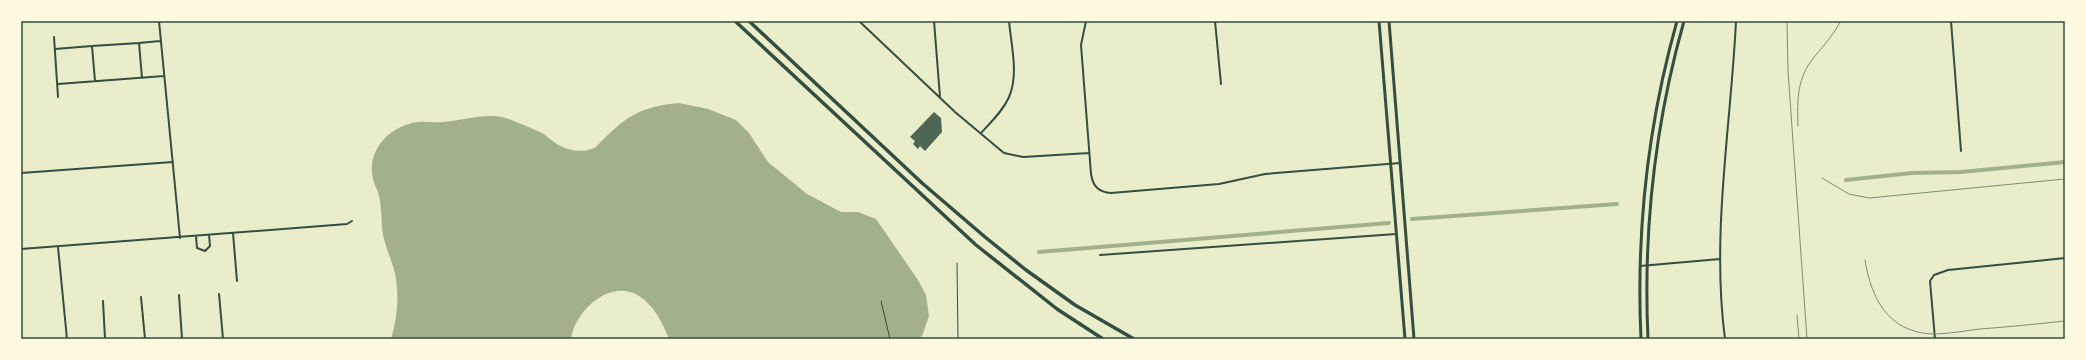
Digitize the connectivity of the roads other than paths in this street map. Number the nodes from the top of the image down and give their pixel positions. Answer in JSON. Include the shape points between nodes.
{"nodes":[{"id":1,"x":159,"y":21,"type":"edge"},
{"id":2,"x":735,"y":21,"type":"edge"},
{"id":3,"x":749,"y":21,"type":"edge"},
{"id":4,"x":859,"y":21,"type":"edge"},
{"id":5,"x":934,"y":21,"type":"edge"},
{"id":6,"x":1009,"y":21,"type":"edge"},
{"id":7,"x":1086,"y":21,"type":"edge"},
{"id":8,"x":1215,"y":21,"type":"edge"},
{"id":9,"x":1379,"y":21,"type":"edge"},
{"id":10,"x":1389,"y":21,"type":"edge"},
{"id":11,"x":1677,"y":21,"type":"edge"},
{"id":12,"x":1684,"y":21,"type":"edge"},
{"id":13,"x":1736,"y":21,"type":"edge"},
{"id":14,"x":1951,"y":21,"type":"edge"},
{"id":15,"x":54,"y":37,"type":"dead end"},
{"id":16,"x":161,"y":41,"type":"junction"},
{"id":17,"x":140,"y":42,"type":"junction"},
{"id":18,"x":92,"y":46,"type":"junction"},
{"id":19,"x":55,"y":49,"type":"junction"},
{"id":20,"x":164,"y":76,"type":"junction"},
{"id":21,"x":1393,"y":76,"type":"junction"},
{"id":22,"x":1384,"y":77,"type":"junction"},
{"id":23,"x":142,"y":78,"type":"junction"},
{"id":24,"x":94,"y":81,"type":"junction"},
{"id":25,"x":58,"y":84,"type":"junction"},
{"id":26,"x":1221,"y":84,"type":"dead end"},
{"id":27,"x":58,"y":97,"type":"dead end"},
{"id":28,"x":940,"y":97,"type":"junction"},
{"id":29,"x":1397,"y":119,"type":"junction"},
{"id":30,"x":1387,"y":120,"type":"junction"},
{"id":31,"x":981,"y":133,"type":"junction"},
{"id":32,"x":1961,"y":151,"type":"dead end"},
{"id":33,"x":1089,"y":153,"type":"junction"},
{"id":34,"x":173,"y":162,"type":"junction"},
{"id":35,"x":1400,"y":162,"type":"junction"},
{"id":36,"x":1391,"y":163,"type":"junction"},
{"id":37,"x":21,"y":173,"type":"edge"},
{"id":38,"x":352,"y":221,"type":"dead end"},
{"id":39,"x":233,"y":232,"type":"junction"},
{"id":40,"x":1396,"y":234,"type":"junction"},
{"id":41,"x":209,"y":235,"type":"junction"},
{"id":42,"x":196,"y":236,"type":"junction"},
{"id":43,"x":180,"y":238,"type":"junction"},
{"id":44,"x":58,"y":246,"type":"junction"},
{"id":45,"x":21,"y":249,"type":"edge"},
{"id":46,"x":1100,"y":255,"type":"dead end"},
{"id":47,"x":2065,"y":258,"type":"edge"},
{"id":48,"x":1720,"y":259,"type":"junction"},
{"id":49,"x":957,"y":263,"type":"dead end"},
{"id":50,"x":1647,"y":265,"type":"junction"},
{"id":51,"x":1640,"y":266,"type":"junction"},
{"id":52,"x":237,"y":281,"type":"dead end"},
{"id":53,"x":219,"y":294,"type":"dead end"},
{"id":54,"x":179,"y":295,"type":"dead end"},
{"id":55,"x":141,"y":297,"type":"dead end"},
{"id":56,"x":103,"y":301,"type":"dead end"},
{"id":57,"x":1412,"y":311,"type":"junction"},
{"id":58,"x":1403,"y":312,"type":"junction"},
{"id":59,"x":67,"y":339,"type":"edge"},
{"id":60,"x":105,"y":339,"type":"edge"},
{"id":61,"x":145,"y":339,"type":"edge"},
{"id":62,"x":182,"y":339,"type":"edge"},
{"id":63,"x":223,"y":339,"type":"edge"},
{"id":64,"x":958,"y":339,"type":"edge"},
{"id":65,"x":1103,"y":339,"type":"edge"},
{"id":66,"x":1134,"y":339,"type":"edge"},
{"id":67,"x":1405,"y":339,"type":"edge"},
{"id":68,"x":1414,"y":339,"type":"edge"},
{"id":69,"x":1641,"y":339,"type":"edge"},
{"id":70,"x":1648,"y":339,"type":"edge"},
{"id":71,"x":1724,"y":339,"type":"edge"},
{"id":72,"x":1935,"y":339,"type":"edge"}],
"edges":[{"from":1,"to":16,"type":"street"},
{"from":2,"to":65,"type":"highway","via":[[976,245],[1057,309]]},
{"from":3,"to":66,"type":"highway","via":[[922,183],[985,237],[1074,305]]},
{"from":4,"to":28,"type":"street"},
{"from":5,"to":28,"type":"street"},
{"from":6,"to":31,"type":"street","via":[[1013,62],[1012,89],[1000,112]]},
{"from":7,"to":33,"type":"street","via":[[1081,44]]},
{"from":8,"to":26,"type":"street"},
{"from":9,"to":22,"type":"main road"},
{"from":10,"to":21,"type":"main road"},
{"from":11,"to":51,"type":"main road","via":[[1663,78],[1649,155]]},
{"from":12,"to":50,"type":"main road","via":[[1658,142]]},
{"from":13,"to":48,"type":"street"},
{"from":14,"to":32,"type":"street"},
{"from":15,"to":19,"type":"street"},
{"from":16,"to":17,"type":"street"},
{"from":16,"to":20,"type":"street"},
{"from":17,"to":18,"type":"street"},
{"from":17,"to":23,"type":"street"},
{"from":18,"to":19,"type":"street"},
{"from":18,"to":24,"type":"street"},
{"from":19,"to":25,"type":"street"},
{"from":20,"to":23,"type":"street"},
{"from":20,"to":34,"type":"street"},
{"from":21,"to":22,"type":"main road"},
{"from":21,"to":29,"type":"main road"},
{"from":22,"to":30,"type":"main road"},
{"from":23,"to":24,"type":"street"},
{"from":24,"to":25,"type":"street"},
{"from":25,"to":27,"type":"street"},
{"from":28,"to":31,"type":"street"},
{"from":29,"to":30,"type":"main road"},
{"from":29,"to":35,"type":"main road"},
{"from":30,"to":36,"type":"main road"},
{"from":31,"to":33,"type":"street","via":[[1004,153],[1023,157]]},
{"from":33,"to":36,"type":"street","via":[[1091,176],[1098,190],[1111,193],[1214,185],[1265,174]]},
{"from":34,"to":37,"type":"street"},
{"from":34,"to":43,"type":"street"},
{"from":35,"to":36,"type":"street"},
{"from":35,"to":57,"type":"main road"},
{"from":36,"to":40,"type":"main road"},
{"from":38,"to":39,"type":"street","via":[[347,224]]},
{"from":39,"to":41,"type":"street"},
{"from":39,"to":52,"type":"street"},
{"from":40,"to":46,"type":"street"},
{"from":40,"to":58,"type":"main road"},
{"from":41,"to":42,"type":"street"},
{"from":41,"to":42,"type":"street","via":[[210,248],[205,250],[198,250]]},
{"from":42,"to":43,"type":"street"},
{"from":43,"to":44,"type":"street"},
{"from":44,"to":45,"type":"street"},
{"from":44,"to":59,"type":"street"},
{"from":47,"to":72,"type":"street","via":[[1948,270],[1934,275],[1930,281]]},
{"from":48,"to":50,"type":"street"},
{"from":48,"to":71,"type":"street"},
{"from":49,"to":64,"type":"lane"},
{"from":50,"to":51,"type":"street"},
{"from":50,"to":70,"type":"main road"},
{"from":51,"to":69,"type":"main road"},
{"from":53,"to":63,"type":"street"},
{"from":54,"to":62,"type":"street"},
{"from":55,"to":61,"type":"street"},
{"from":56,"to":60,"type":"street"},
{"from":57,"to":58,"type":"main road"},
{"from":57,"to":68,"type":"main road"},
{"from":58,"to":67,"type":"main road"}]}
